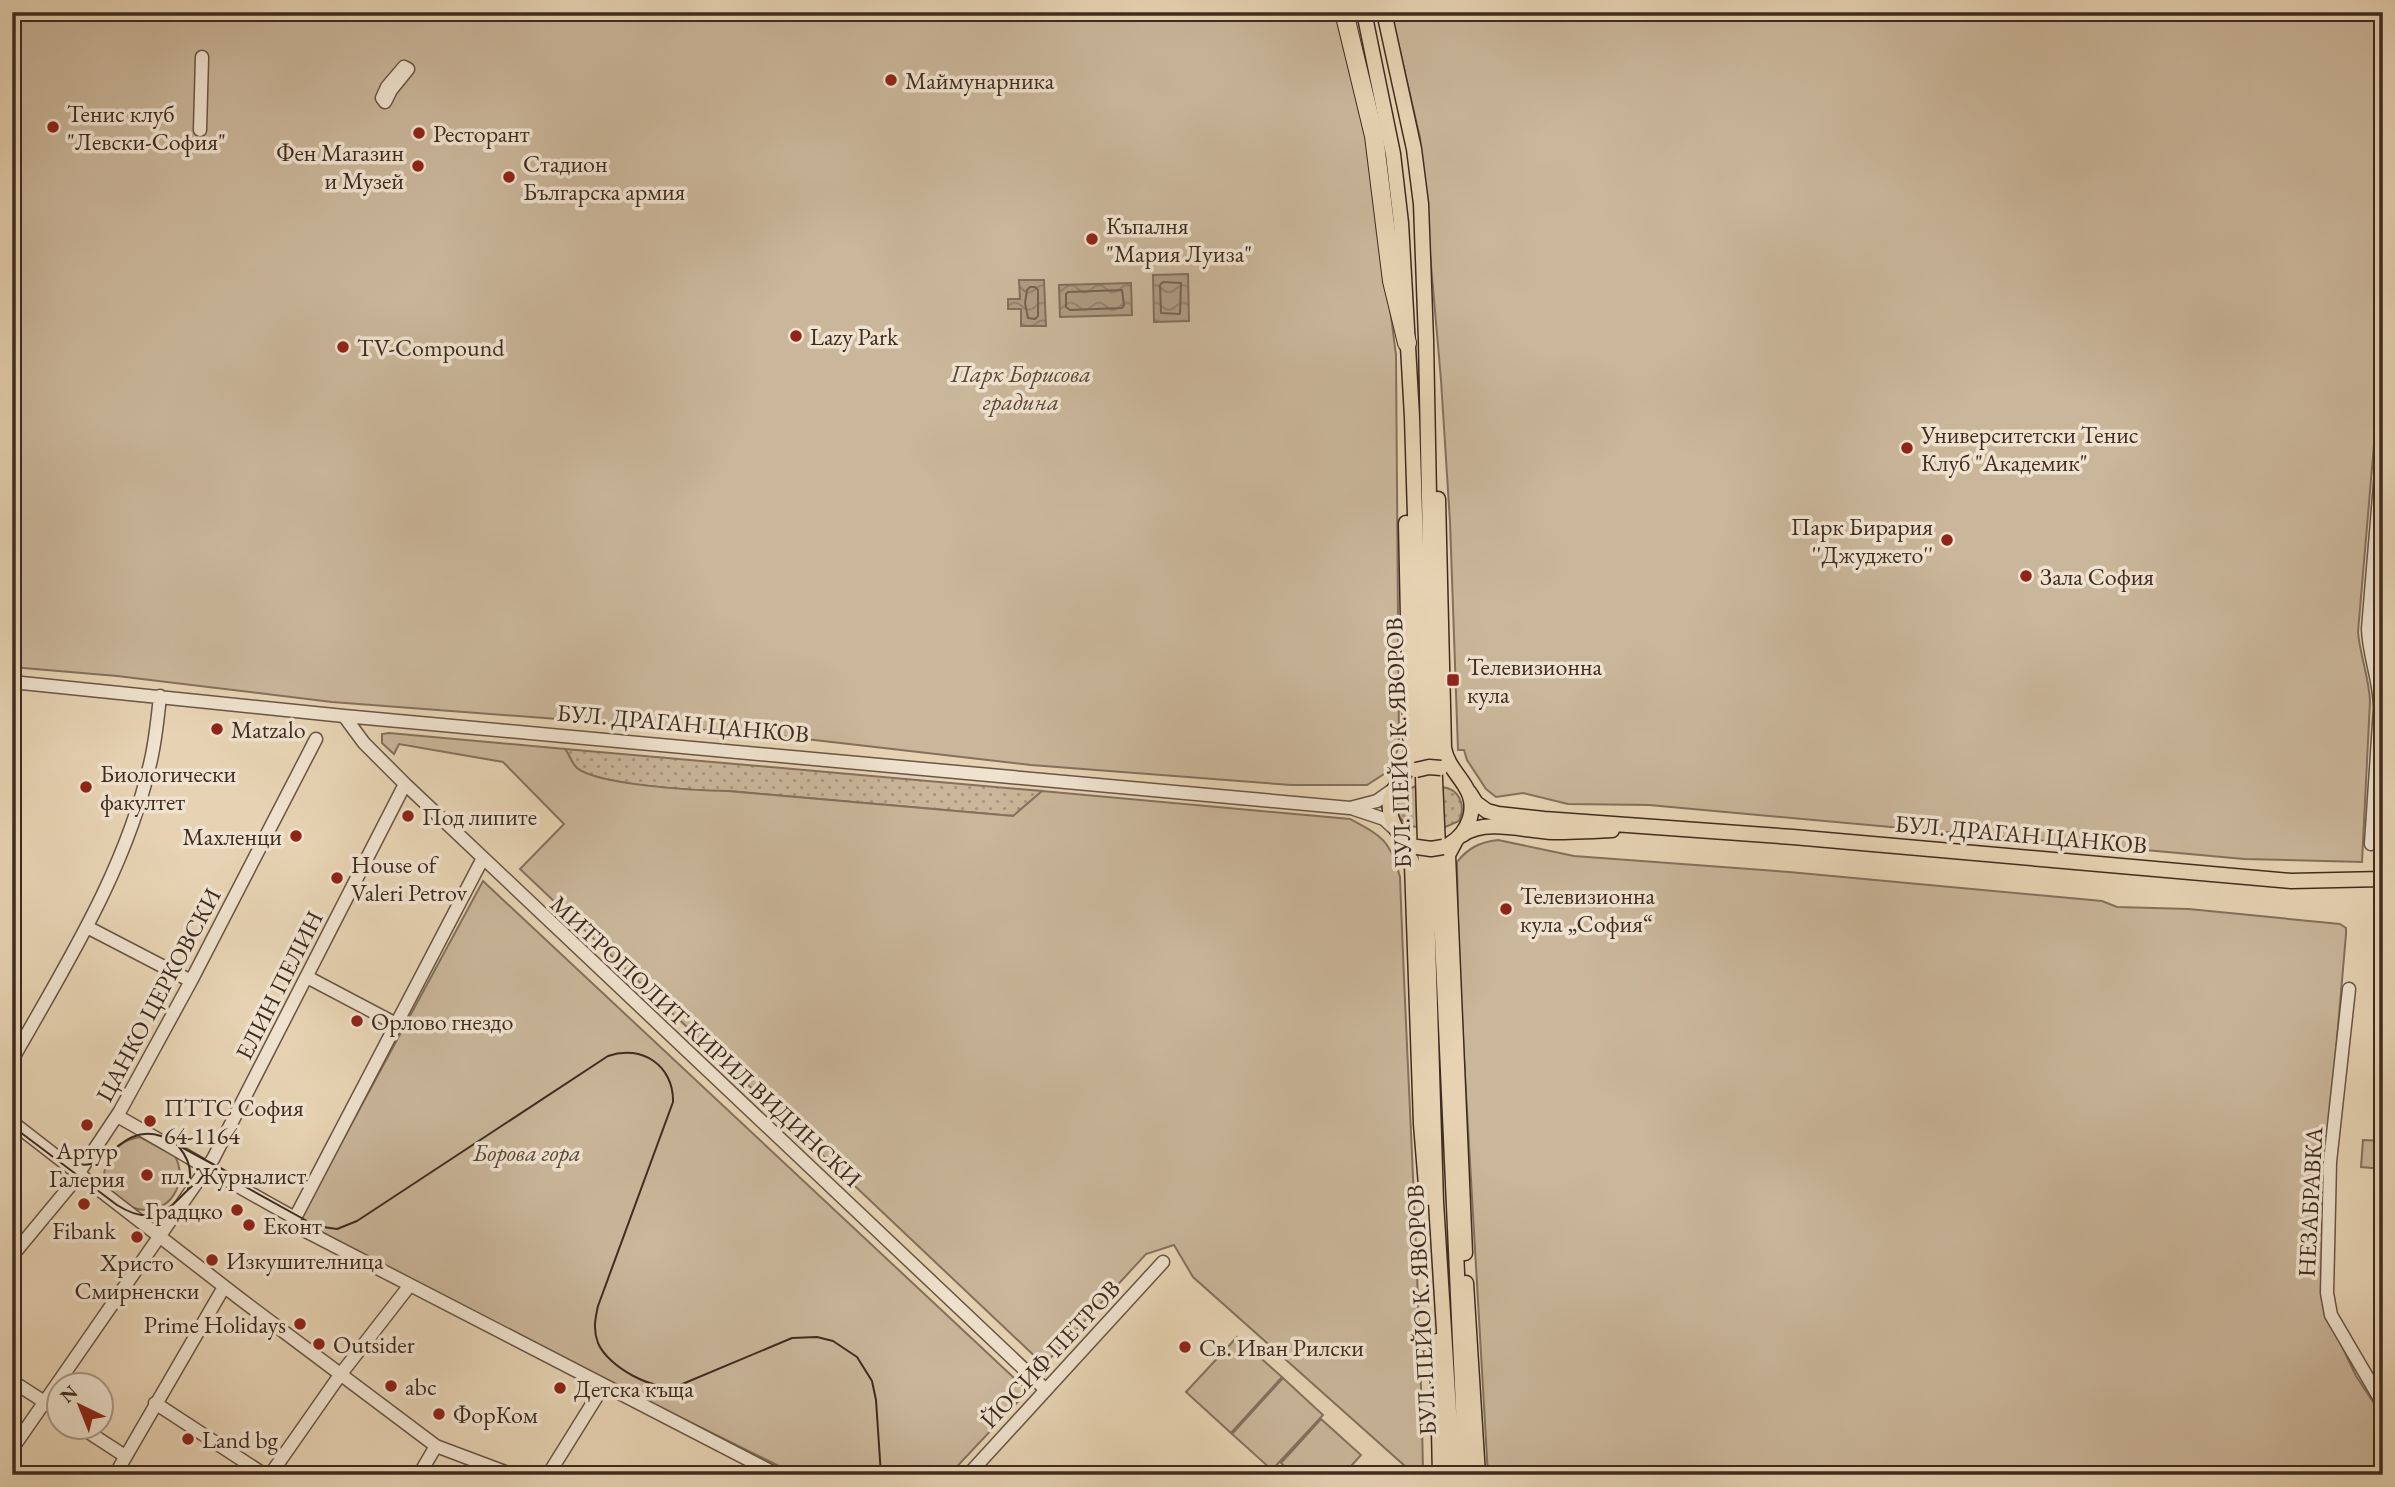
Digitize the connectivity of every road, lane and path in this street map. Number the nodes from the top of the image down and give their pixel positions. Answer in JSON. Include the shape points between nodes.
{"nodes":[{"id":1,"x":1344,"y":12,"type":"edge"},
{"id":2,"x":1364,"y":12,"type":"edge"},
{"id":3,"x":1384,"y":12,"type":"edge"},
{"id":4,"x":202,"y":57,"type":"dead end"},
{"id":5,"x":200,"y":130,"type":"dead end"},
{"id":6,"x":1408,"y":343,"type":"junction"},
{"id":7,"x":1412,"y":417,"type":"junction"},
{"id":8,"x":1428,"y":418,"type":"junction"},
{"id":9,"x":2383,"y":448,"type":"edge"},
{"id":10,"x":2377,"y":571,"type":"edge"},
{"id":11,"x":12,"y":682,"type":"edge"},
{"id":12,"x":160,"y":696,"type":"junction"},
{"id":13,"x":345,"y":716,"type":"junction"},
{"id":14,"x":316,"y":739,"type":"dead end"},
{"id":15,"x":2380,"y":745,"type":"edge"},
{"id":16,"x":1405,"y":778,"type":"junction"},
{"id":17,"x":405,"y":784,"type":"junction"},
{"id":18,"x":1465,"y":787,"type":"junction"},
{"id":19,"x":1350,"y":808,"type":"junction"},
{"id":20,"x":1656,"y":827,"type":"junction"},
{"id":21,"x":1399,"y":834,"type":"junction"},
{"id":22,"x":1454,"y":840,"type":"junction"},
{"id":23,"x":2371,"y":844,"type":"dead end"},
{"id":24,"x":482,"y":858,"type":"junction"},
{"id":25,"x":2383,"y":879,"type":"edge"},
{"id":26,"x":87,"y":927,"type":"junction"},
{"id":27,"x":307,"y":977,"type":"junction"},
{"id":28,"x":191,"y":981,"type":"junction"},
{"id":29,"x":2350,"y":989,"type":"dead end"},
{"id":30,"x":396,"y":1024,"type":"junction"},
{"id":31,"x":12,"y":1060,"type":"edge"},
{"id":32,"x":117,"y":1116,"type":"junction"},
{"id":33,"x":12,"y":1122,"type":"edge"},
{"id":34,"x":207,"y":1167,"type":"junction"},
{"id":35,"x":78,"y":1174,"type":"junction"},
{"id":36,"x":295,"y":1218,"type":"junction"},
{"id":37,"x":158,"y":1236,"type":"junction"},
{"id":38,"x":12,"y":1256,"type":"edge"},
{"id":39,"x":1163,"y":1262,"type":"dead end"},
{"id":40,"x":1465,"y":1272,"type":"junction"},
{"id":41,"x":1435,"y":1273,"type":"junction"},
{"id":42,"x":410,"y":1285,"type":"junction"},
{"id":43,"x":224,"y":1287,"type":"junction"},
{"id":44,"x":340,"y":1375,"type":"junction"},
{"id":45,"x":1455,"y":1375,"type":"junction"},
{"id":46,"x":12,"y":1381,"type":"edge"},
{"id":47,"x":604,"y":1385,"type":"junction"},
{"id":48,"x":1046,"y":1390,"type":"junction"},
{"id":49,"x":45,"y":1403,"type":"junction"},
{"id":50,"x":155,"y":1403,"type":"junction"},
{"id":51,"x":2383,"y":1404,"type":"edge"},
{"id":52,"x":104,"y":1442,"type":"edge"},
{"id":53,"x":436,"y":1446,"type":"junction"},
{"id":54,"x":12,"y":1449,"type":"edge"},
{"id":55,"x":125,"y":1456,"type":"junction"},
{"id":56,"x":115,"y":1475,"type":"edge"},
{"id":57,"x":268,"y":1475,"type":"edge"},
{"id":58,"x":419,"y":1475,"type":"edge"},
{"id":59,"x":513,"y":1475,"type":"edge"},
{"id":60,"x":548,"y":1475,"type":"edge"},
{"id":61,"x":778,"y":1475,"type":"edge"},
{"id":62,"x":968,"y":1475,"type":"edge"},
{"id":63,"x":1442,"y":1475,"type":"edge"},
{"id":64,"x":1453,"y":1475,"type":"edge"},
{"id":65,"x":1466,"y":1475,"type":"edge"},
{"id":66,"x":1475,"y":1475,"type":"edge"}],
"edges":[{"from":1,"to":6,"type":"highway","via":[[1374,136],[1392,281]]},
{"from":2,"to":6,"type":"main road","name":"БУЛ. ПЕЙО К. ЯВОРОВ","via":[[1394,155]]},
{"from":3,"to":8,"type":"main road","name":"БУЛ. ПЕЙО К. ЯВОРОВ","via":[[1414,149],[1421,204]]},
{"from":4,"to":5,"type":"street"},
{"from":6,"to":7,"type":"main road","name":"БУЛ. ПЕЙО К. ЯВОРОВ"},
{"from":7,"to":16,"type":"main road","via":[[1406,448],[1411,747]]},
{"from":7,"to":45,"type":"main road","name":"БУЛ. ПЕЙО К. ЯВОРОВ","via":[[1436,1202]]},
{"from":8,"to":18,"type":"main road","via":[[1435,446],[1440,530],[1444,748]]},
{"from":8,"to":45,"type":"main road","name":"БУЛ. ПЕЙО К. ЯВОРОВ"},
{"from":9,"to":10,"type":"street"},
{"from":10,"to":15,"type":"street","via":[[2368,629],[2380,686]]},
{"from":11,"to":12,"type":"street","name":"БУЛ. ДРАГАН ЦАНКОВ"},
{"from":12,"to":13,"type":"street","name":"БУЛ. ДРАГАН ЦАНКОВ"},
{"from":12,"to":26,"type":"street","via":[[153,753],[137,810]]},
{"from":13,"to":17,"type":"street","name":"МИТРОПОЛИТ КИРИЛ ВИДИНСКИ"},
{"from":13,"to":19,"type":"street","name":"БУЛ. ДРАГАН ЦАНКОВ"},
{"from":14,"to":28,"type":"street","name":"ЦАНКО ЦЕРКОВСКИ"},
{"from":15,"to":23,"type":"street"},
{"from":16,"to":18,"type":"main road","bridge":true,"via":[[1429,767],[1441,768]]},
{"from":16,"to":19,"type":"street","name":"БУЛ. ДРАГАН ЦАНКОВ","via":[[1388,795]]},
{"from":16,"to":21,"type":"main road","via":[[1391,797],[1391,820]]},
{"from":17,"to":24,"type":"street","name":"МИТРОПОЛИТ КИРИЛ ВИДИНСКИ"},
{"from":17,"to":27,"type":"street","name":"ЕЛИН ПЕЛИН"},
{"from":18,"to":20,"type":"main road","name":"БУЛ. ДРАГАН ЦАНКОВ","via":[[1482,808],[1498,814]]},
{"from":18,"to":22,"type":"main road","via":[[1471,813]]},
{"from":19,"to":21,"type":"street","name":"БУЛ. ДРАГАН ЦАНКОВ","via":[[1384,819]]},
{"from":20,"to":22,"type":"main road","name":"БУЛ. ДРАГАН ЦАНКОВ","via":[[1563,832],[1486,827],[1468,830]]},
{"from":20,"to":25,"type":"main road","name":"БУЛ. ДРАГАН ЦАНКОВ","via":[[2291,881]]},
{"from":21,"to":22,"type":"main road","bridge":true,"via":[[1418,847],[1431,849]]},
{"from":21,"to":41,"type":"main road","via":[[1411,856],[1414,891],[1421,1124]]},
{"from":22,"to":40,"type":"main road","via":[[1448,857]]},
{"from":24,"to":30,"type":"street"},
{"from":24,"to":48,"type":"street","name":"МИТРОПОЛИТ КИРИЛ ВИДИНСКИ"},
{"from":26,"to":28,"type":"street"},
{"from":26,"to":31,"type":"street"},
{"from":27,"to":30,"type":"street"},
{"from":27,"to":34,"type":"street","name":"ЕЛИН ПЕЛИН"},
{"from":28,"to":32,"type":"street","name":"ЦАНКО ЦЕРКОВСКИ"},
{"from":29,"to":51,"type":"street","name":"НЕЗАБРАВКА","via":[[2330,1162],[2327,1293],[2331,1315]]},
{"from":30,"to":36,"type":"street"},
{"from":32,"to":34,"type":"street"},
{"from":32,"to":35,"type":"street","name":"ЦАНКО ЦЕРКОВСКИ"},
{"from":33,"to":35,"type":"street"},
{"from":34,"to":36,"type":"street"},
{"from":34,"to":37,"type":"street","name":"ЕЛИН ПЕЛИН"},
{"from":35,"to":37,"type":"street"},
{"from":35,"to":38,"type":"street","name":"ЦАНКО ЦЕРКОВСКИ"},
{"from":36,"to":42,"type":"street","via":[[292,1224]]},
{"from":37,"to":43,"type":"street"},
{"from":37,"to":49,"type":"street","name":"ЕЛИН ПЕЛИН"},
{"from":39,"to":48,"type":"street","name":"ЙОСИФ ПЕТРОВ"},
{"from":40,"to":45,"type":"main road"},
{"from":40,"to":66,"type":"main road"},
{"from":41,"to":45,"type":"main road"},
{"from":41,"to":63,"type":"main road"},
{"from":42,"to":44,"type":"street"},
{"from":42,"to":47,"type":"street"},
{"from":43,"to":44,"type":"street"},
{"from":43,"to":50,"type":"street"},
{"from":44,"to":53,"type":"street"},
{"from":44,"to":57,"type":"street"},
{"from":45,"to":63,"type":"main road"},
{"from":45,"to":64,"type":"main road","name":"БУЛ. ПЕЙО К. ЯВОРОВ"},
{"from":45,"to":65,"type":"main road","name":"БУЛ. ПЕЙО К. ЯВОРОВ"},
{"from":45,"to":66,"type":"main road"},
{"from":46,"to":49,"type":"street"},
{"from":47,"to":60,"type":"street"},
{"from":47,"to":61,"type":"street"},
{"from":48,"to":62,"type":"street","name":"ЙОСИФ ПЕТРОВ"},
{"from":49,"to":54,"type":"street","name":"ЕЛИН ПЕЛИН"},
{"from":50,"to":55,"type":"street"},
{"from":50,"to":57,"type":"street"},
{"from":52,"to":55,"type":"street"},
{"from":53,"to":58,"type":"street"},
{"from":53,"to":59,"type":"street"},
{"from":55,"to":56,"type":"street"}]}
